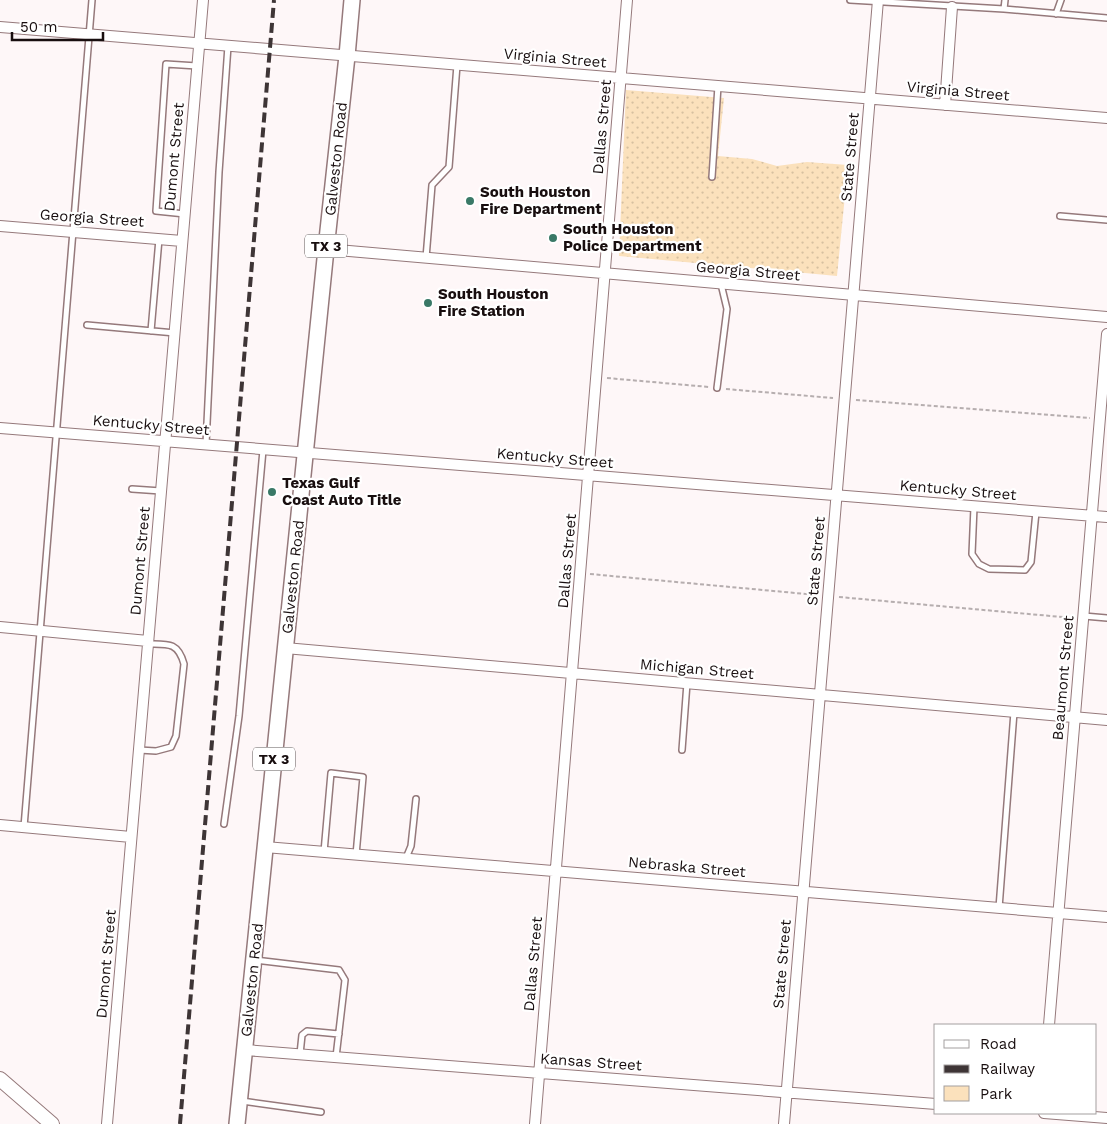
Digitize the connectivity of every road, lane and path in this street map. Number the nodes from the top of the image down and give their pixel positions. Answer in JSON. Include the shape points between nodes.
{"nodes":[{"id":1,"x":92,"y":0,"type":"edge"},
{"id":2,"x":203,"y":0,"type":"edge"},
{"id":3,"x":352,"y":0,"type":"edge"},
{"id":4,"x":628,"y":0,"type":"edge"},
{"id":5,"x":850,"y":0,"type":"edge"},
{"id":6,"x":1005,"y":0,"type":"edge"},
{"id":7,"x":1061,"y":0,"type":"edge"},
{"id":8,"x":878,"y":1,"type":"edge"},
{"id":9,"x":952,"y":4,"type":"edge"},
{"id":10,"x":1004,"y":10,"type":"junction"},
{"id":11,"x":1056,"y":14,"type":"junction"},
{"id":12,"x":1107,"y":18,"type":"edge"},
{"id":13,"x":0,"y":27,"type":"edge"},
{"id":14,"x":89,"y":35,"type":"junction"},
{"id":15,"x":199,"y":44,"type":"junction"},
{"id":16,"x":228,"y":46,"type":"junction"},
{"id":17,"x":347,"y":56,"type":"junction"},
{"id":18,"x":457,"y":65,"type":"junction"},
{"id":19,"x":197,"y":66,"type":"junction"},
{"id":20,"x":621,"y":78,"type":"junction"},
{"id":21,"x":718,"y":86,"type":"junction"},
{"id":22,"x":870,"y":98,"type":"junction"},
{"id":23,"x":945,"y":105,"type":"junction"},
{"id":24,"x":1107,"y":118,"type":"edge"},
{"id":25,"x":712,"y":177,"type":"dead end"},
{"id":26,"x":185,"y":214,"type":"junction"},
{"id":27,"x":1060,"y":216,"type":"dead end"},
{"id":28,"x":1107,"y":220,"type":"edge"},
{"id":29,"x":0,"y":226,"type":"edge"},
{"id":30,"x":73,"y":232,"type":"junction"},
{"id":31,"x":159,"y":239,"type":"junction"},
{"id":32,"x":182,"y":241,"type":"junction"},
{"id":33,"x":326,"y":249,"type":"junction"},
{"id":34,"x":426,"y":258,"type":"junction"},
{"id":35,"x":605,"y":273,"type":"junction"},
{"id":36,"x":721,"y":283,"type":"junction"},
{"id":37,"x":853,"y":295,"type":"junction"},
{"id":38,"x":1107,"y":317,"type":"edge"},
{"id":39,"x":87,"y":325,"type":"dead end"},
{"id":40,"x":151,"y":331,"type":"junction"},
{"id":41,"x":174,"y":333,"type":"junction"},
{"id":42,"x":1107,"y":334,"type":"edge"},
{"id":43,"x":718,"y":388,"type":"dead end"},
{"id":44,"x":1104,"y":419,"type":"edge"},
{"id":45,"x":0,"y":428,"type":"edge"},
{"id":46,"x":56,"y":432,"type":"junction"},
{"id":47,"x":165,"y":441,"type":"junction"},
{"id":48,"x":206,"y":445,"type":"junction"},
{"id":49,"x":263,"y":450,"type":"junction"},
{"id":50,"x":305,"y":453,"type":"junction"},
{"id":51,"x":588,"y":476,"type":"junction"},
{"id":52,"x":132,"y":489,"type":"dead end"},
{"id":53,"x":161,"y":491,"type":"junction"},
{"id":54,"x":837,"y":496,"type":"junction"},
{"id":55,"x":974,"y":507,"type":"junction"},
{"id":56,"x":1036,"y":512,"type":"junction"},
{"id":57,"x":1092,"y":516,"type":"junction"},
{"id":58,"x":1107,"y":517,"type":"edge"},
{"id":59,"x":1084,"y":616,"type":"junction"},
{"id":60,"x":1107,"y":618,"type":"edge"},
{"id":61,"x":0,"y":627,"type":"edge"},
{"id":62,"x":40,"y":631,"type":"junction"},
{"id":63,"x":148,"y":642,"type":"junction"},
{"id":64,"x":285,"y":648,"type":"junction"},
{"id":65,"x":572,"y":673,"type":"junction"},
{"id":66,"x":687,"y":683,"type":"junction"},
{"id":67,"x":820,"y":695,"type":"junction"},
{"id":68,"x":1014,"y":712,"type":"junction"},
{"id":69,"x":1075,"y":717,"type":"junction"},
{"id":70,"x":1107,"y":720,"type":"edge"},
{"id":71,"x":139,"y":750,"type":"junction"},
{"id":72,"x":682,"y":750,"type":"dead end"},
{"id":73,"x":416,"y":799,"type":"dead end"},
{"id":74,"x":224,"y":824,"type":"dead end"},
{"id":75,"x":0,"y":825,"type":"edge"},
{"id":76,"x":24,"y":827,"type":"junction"},
{"id":77,"x":132,"y":837,"type":"junction"},
{"id":78,"x":265,"y":847,"type":"junction"},
{"id":79,"x":324,"y":852,"type":"junction"},
{"id":80,"x":356,"y":854,"type":"junction"},
{"id":81,"x":406,"y":859,"type":"junction"},
{"id":82,"x":556,"y":871,"type":"junction"},
{"id":83,"x":804,"y":891,"type":"junction"},
{"id":84,"x":999,"y":908,"type":"junction"},
{"id":85,"x":1059,"y":913,"type":"junction"},
{"id":86,"x":1107,"y":917,"type":"edge"},
{"id":87,"x":254,"y":959,"type":"junction"},
{"id":88,"x":1049,"y":1024,"type":"edge"},
{"id":89,"x":339,"y":1034,"type":"junction"},
{"id":90,"x":245,"y":1050,"type":"junction"},
{"id":91,"x":300,"y":1054,"type":"junction"},
{"id":92,"x":336,"y":1057,"type":"junction"},
{"id":93,"x":540,"y":1073,"type":"junction"},
{"id":94,"x":0,"y":1078,"type":"edge"},
{"id":95,"x":787,"y":1092,"type":"junction"},
{"id":96,"x":239,"y":1101,"type":"junction"},
{"id":97,"x":934,"y":1104,"type":"edge"},
{"id":98,"x":321,"y":1112,"type":"dead end"},
{"id":99,"x":1056,"y":1114,"type":"edge"},
{"id":100,"x":1107,"y":1118,"type":"edge"},
{"id":101,"x":52,"y":1124,"type":"edge"},
{"id":102,"x":107,"y":1124,"type":"edge"},
{"id":103,"x":237,"y":1124,"type":"edge"},
{"id":104,"x":536,"y":1124,"type":"edge"},
{"id":105,"x":784,"y":1124,"type":"edge"}],
"edges":[{"from":1,"to":14,"type":"lane"},
{"from":2,"to":15,"type":"street","name":"Dumont Street"},
{"from":3,"to":17,"type":"main road","name":"Galveston Road","number":"TX 3"},
{"from":4,"to":20,"type":"street","name":"Dallas Street"},
{"from":5,"to":8,"type":"lane"},
{"from":6,"to":10,"type":"lane"},
{"from":7,"to":11,"type":"lane"},
{"from":8,"to":9,"type":"lane"},
{"from":8,"to":22,"type":"street","name":"State Street"},
{"from":9,"to":10,"type":"lane"},
{"from":9,"to":23,"type":"street"},
{"from":10,"to":11,"type":"lane"},
{"from":11,"to":12,"type":"lane"},
{"from":13,"to":14,"type":"street","name":"Virginia Street"},
{"from":14,"to":15,"type":"street","name":"Virginia Street"},
{"from":14,"to":30,"type":"lane"},
{"from":15,"to":16,"type":"street","name":"Virginia Street"},
{"from":15,"to":19,"type":"street","name":"Dumont Street"},
{"from":16,"to":17,"type":"street","name":"Virginia Street"},
{"from":16,"to":48,"type":"lane"},
{"from":17,"to":18,"type":"street","name":"Virginia Street"},
{"from":17,"to":33,"type":"main road","name":"Galveston Road","number":"TX 3"},
{"from":18,"to":20,"type":"street","name":"Virginia Street"},
{"from":18,"to":34,"type":"lane","via":[[449,167],[432,185]]},
{"from":19,"to":26,"type":"street","name":"Dumont Street"},
{"from":19,"to":26,"type":"lane","via":[[166,64],[156,211]]},
{"from":20,"to":21,"type":"street","name":"Virginia Street"},
{"from":20,"to":35,"type":"street","name":"Dallas Street"},
{"from":21,"to":22,"type":"street","name":"Virginia Street"},
{"from":21,"to":25,"type":"lane"},
{"from":22,"to":23,"type":"street","name":"Virginia Street"},
{"from":22,"to":37,"type":"street","name":"State Street"},
{"from":23,"to":24,"type":"street","name":"Virginia Street"},
{"from":26,"to":32,"type":"street","name":"Dumont Street"},
{"from":27,"to":28,"type":"lane"},
{"from":29,"to":30,"type":"street","name":"Georgia Street"},
{"from":30,"to":31,"type":"street","name":"Georgia Street"},
{"from":30,"to":46,"type":"lane"},
{"from":31,"to":32,"type":"street","name":"Georgia Street"},
{"from":31,"to":40,"type":"lane"},
{"from":32,"to":41,"type":"street","name":"Dumont Street"},
{"from":33,"to":34,"type":"street","name":"Georgia Street"},
{"from":33,"to":50,"type":"main road","name":"Galveston Road","number":"TX 3"},
{"from":34,"to":35,"type":"street","name":"Georgia Street"},
{"from":35,"to":36,"type":"street","name":"Georgia Street"},
{"from":35,"to":51,"type":"street","name":"Dallas Street"},
{"from":36,"to":37,"type":"street","name":"Georgia Street"},
{"from":36,"to":43,"type":"lane","via":[[727,308]]},
{"from":37,"to":38,"type":"street","name":"Georgia Street"},
{"from":37,"to":54,"type":"street","name":"State Street"},
{"from":39,"to":40,"type":"lane"},
{"from":40,"to":41,"type":"lane"},
{"from":41,"to":47,"type":"street","name":"Dumont Street"},
{"from":42,"to":44,"type":"street","name":"Beaumont Street"},
{"from":44,"to":57,"type":"street","name":"Beaumont Street"},
{"from":45,"to":46,"type":"street","name":"Kentucky Street"},
{"from":46,"to":47,"type":"street","name":"Kentucky Street"},
{"from":46,"to":62,"type":"lane"},
{"from":47,"to":48,"type":"street","name":"Kentucky Street"},
{"from":47,"to":53,"type":"street","name":"Dumont Street"},
{"from":48,"to":49,"type":"street","name":"Kentucky Street"},
{"from":49,"to":50,"type":"street","name":"Kentucky Street"},
{"from":49,"to":74,"type":"lane","via":[[239,716]]},
{"from":50,"to":51,"type":"street","name":"Kentucky Street"},
{"from":50,"to":64,"type":"main road","name":"Galveston Road","number":"TX 3"},
{"from":51,"to":54,"type":"street","name":"Kentucky Street"},
{"from":51,"to":65,"type":"street","name":"Dallas Street"},
{"from":52,"to":53,"type":"lane"},
{"from":53,"to":63,"type":"street","name":"Dumont Street"},
{"from":54,"to":55,"type":"street","name":"Kentucky Street"},
{"from":54,"to":67,"type":"street","name":"State Street"},
{"from":55,"to":56,"type":"street","name":"Kentucky Street"},
{"from":55,"to":56,"type":"lane","via":[[972,554],[979,564],[989,569],[1024,570],[1028,566]]},
{"from":56,"to":57,"type":"street","name":"Kentucky Street"},
{"from":57,"to":58,"type":"street","name":"Kentucky Street"},
{"from":57,"to":59,"type":"street","name":"Beaumont Street"},
{"from":59,"to":60,"type":"lane"},
{"from":59,"to":69,"type":"street","name":"Beaumont Street"},
{"from":61,"to":62,"type":"street"},
{"from":62,"to":63,"type":"street"},
{"from":62,"to":76,"type":"lane"},
{"from":63,"to":71,"type":"street","name":"Dumont Street"},
{"from":63,"to":71,"type":"lane","via":[[175,647],[181,652],[184,664],[176,736],[171,747],[156,751]]},
{"from":64,"to":65,"type":"street","name":"Michigan Street"},
{"from":64,"to":78,"type":"main road","name":"Galveston Road","number":"TX 3"},
{"from":65,"to":66,"type":"street","name":"Michigan Street"},
{"from":65,"to":82,"type":"street","name":"Dallas Street"},
{"from":66,"to":67,"type":"street","name":"Michigan Street"},
{"from":66,"to":72,"type":"lane"},
{"from":67,"to":68,"type":"street","name":"Michigan Street"},
{"from":67,"to":83,"type":"street","name":"State Street"},
{"from":68,"to":69,"type":"street","name":"Michigan Street"},
{"from":68,"to":84,"type":"lane"},
{"from":69,"to":70,"type":"street","name":"Michigan Street"},
{"from":69,"to":85,"type":"street","name":"Beaumont Street"},
{"from":71,"to":77,"type":"street","name":"Dumont Street"},
{"from":73,"to":81,"type":"lane","via":[[411,846]]},
{"from":75,"to":76,"type":"street"},
{"from":76,"to":77,"type":"street"},
{"from":77,"to":102,"type":"street","name":"Dumont Street"},
{"from":78,"to":79,"type":"street","name":"Nebraska Street"},
{"from":78,"to":87,"type":"main road","name":"Galveston Road","number":"TX 3"},
{"from":79,"to":80,"type":"street","name":"Nebraska Street"},
{"from":79,"to":80,"type":"lane","via":[[331,773],[363,777]]},
{"from":80,"to":81,"type":"street","name":"Nebraska Street"},
{"from":81,"to":82,"type":"street","name":"Nebraska Street"},
{"from":82,"to":83,"type":"street","name":"Nebraska Street"},
{"from":82,"to":93,"type":"street","name":"Dallas Street"},
{"from":83,"to":84,"type":"street","name":"Nebraska Street"},
{"from":83,"to":95,"type":"street","name":"State Street"},
{"from":84,"to":85,"type":"street","name":"Nebraska Street"},
{"from":85,"to":86,"type":"street","name":"Nebraska Street"},
{"from":85,"to":88,"type":"street","name":"Beaumont Street"},
{"from":87,"to":89,"type":"lane","via":[[339,970],[345,980]]},
{"from":87,"to":90,"type":"main road","name":"Galveston Road","number":"TX 3"},
{"from":89,"to":91,"type":"lane","via":[[306,1031],[302,1035]]},
{"from":89,"to":92,"type":"lane"},
{"from":90,"to":91,"type":"street","name":"Kansas Street"},
{"from":90,"to":96,"type":"main road","name":"Galveston Road","number":"TX 3"},
{"from":91,"to":92,"type":"street","name":"Kansas Street"},
{"from":92,"to":93,"type":"street","name":"Kansas Street"},
{"from":93,"to":95,"type":"street","name":"Kansas Street"},
{"from":93,"to":104,"type":"street","name":"Dallas Street"},
{"from":94,"to":101,"type":"main road"},
{"from":95,"to":97,"type":"street","name":"Kansas Street"},
{"from":95,"to":105,"type":"street","name":"State Street"},
{"from":96,"to":98,"type":"lane"},
{"from":96,"to":103,"type":"main road","name":"Galveston Road","number":"TX 3"},
{"from":99,"to":100,"type":"street"}]}
